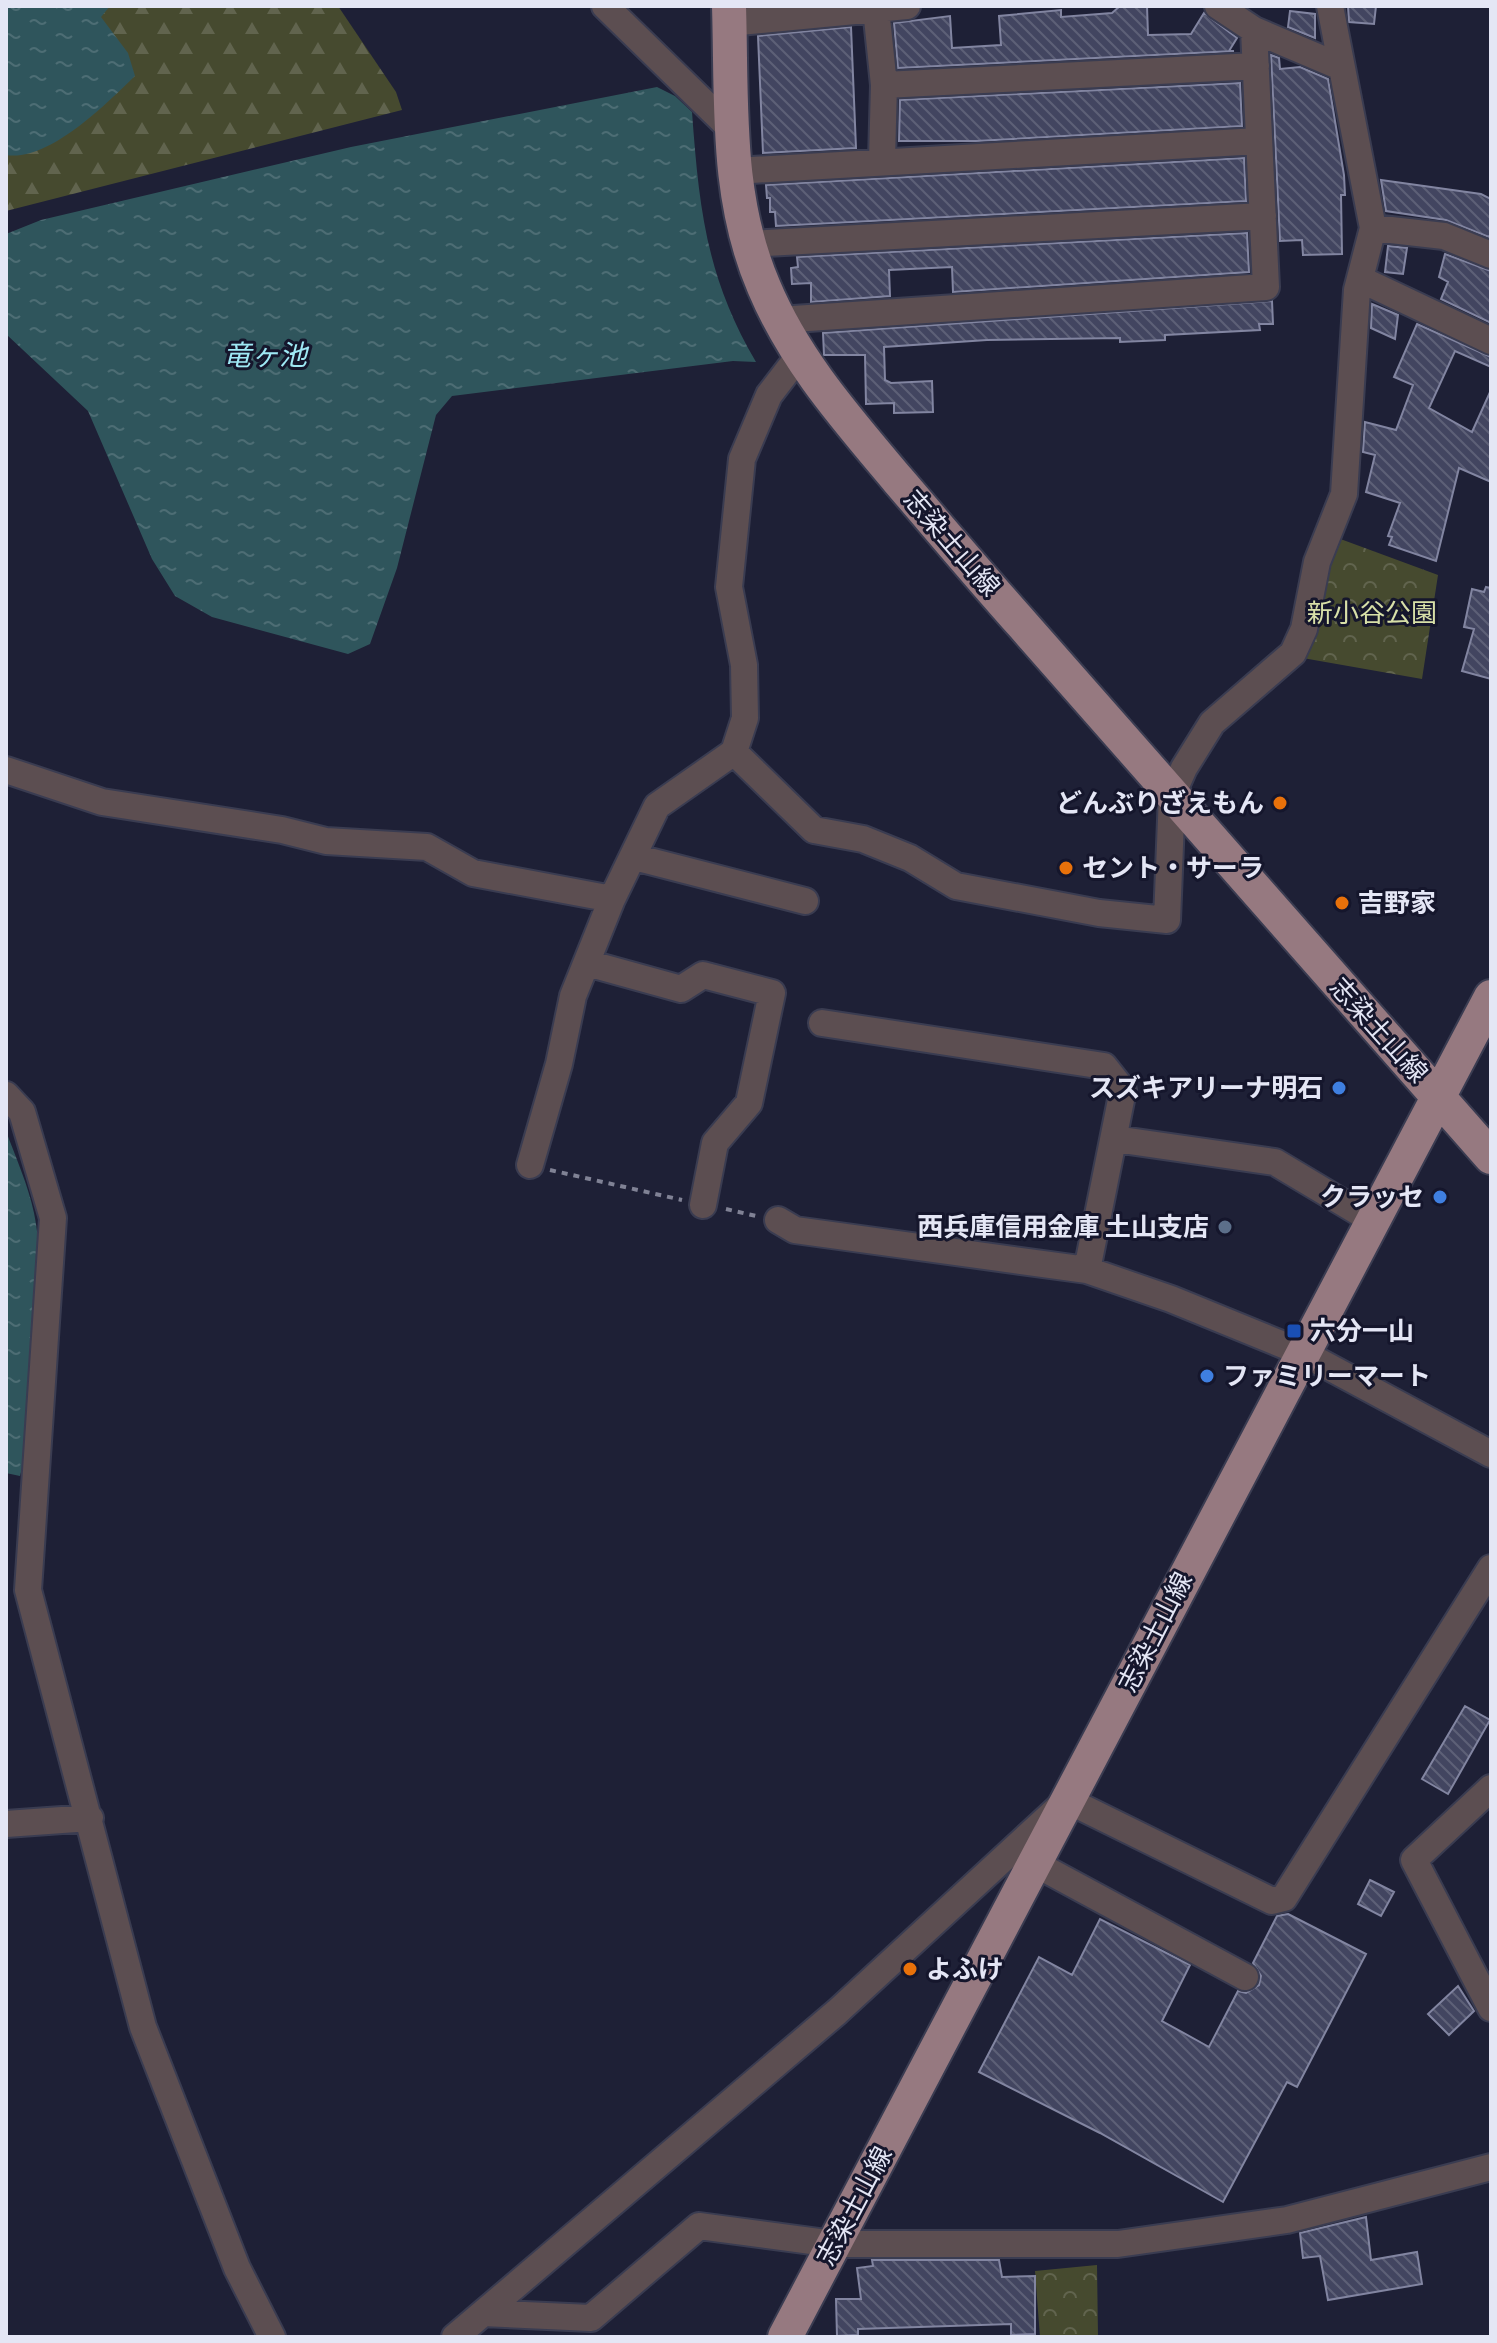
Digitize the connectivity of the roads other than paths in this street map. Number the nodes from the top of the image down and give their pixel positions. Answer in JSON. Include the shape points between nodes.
{"nodes":[{"id":1,"x":605,"y":6,"type":"edge"},
{"id":2,"x":907,"y":6,"type":"edge"},
{"id":3,"x":1218,"y":6,"type":"edge"},
{"id":4,"x":1330,"y":6,"type":"edge"},
{"id":5,"x":876,"y":9,"type":"junction"},
{"id":6,"x":729,"y":14,"type":"edge"},
{"id":7,"x":1254,"y":30,"type":"junction"},
{"id":8,"x":1256,"y":66,"type":"junction"},
{"id":9,"x":1341,"y":67,"type":"junction"},
{"id":10,"x":884,"y":85,"type":"junction"},
{"id":11,"x":730,"y":128,"type":"junction"},
{"id":12,"x":1259,"y":141,"type":"junction"},
{"id":13,"x":882,"y":160,"type":"junction"},
{"id":14,"x":734,"y":171,"type":"junction"},
{"id":15,"x":1263,"y":216,"type":"junction"},
{"id":16,"x":1373,"y":228,"type":"junction"},
{"id":17,"x":748,"y":244,"type":"junction"},
{"id":18,"x":1491,"y":255,"type":"edge"},
{"id":19,"x":1360,"y":279,"type":"junction"},
{"id":20,"x":779,"y":320,"type":"junction"},
{"id":21,"x":1491,"y":341,"type":"edge"},
{"id":22,"x":799,"y":356,"type":"junction"},
{"id":23,"x":734,"y":752,"type":"junction"},
{"id":24,"x":6,"y":770,"type":"edge"},
{"id":25,"x":1172,"y":795,"type":"junction"},
{"id":26,"x":634,"y":857,"type":"junction"},
{"id":27,"x":612,"y":899,"type":"junction"},
{"id":28,"x":805,"y":901,"type":"dead end"},
{"id":29,"x":587,"y":963,"type":"junction"},
{"id":30,"x":1491,"y":997,"type":"edge"},
{"id":31,"x":822,"y":1023,"type":"dead end"},
{"id":32,"x":6,"y":1095,"type":"edge"},
{"id":33,"x":1439,"y":1097,"type":"junction"},
{"id":34,"x":1115,"y":1139,"type":"junction"},
{"id":35,"x":1491,"y":1157,"type":"edge"},
{"id":36,"x":530,"y":1165,"type":"road end"},
{"id":37,"x":703,"y":1205,"type":"road end"},
{"id":38,"x":778,"y":1220,"type":"road end"},
{"id":39,"x":1372,"y":1220,"type":"junction"},
{"id":40,"x":1087,"y":1270,"type":"junction"},
{"id":41,"x":1303,"y":1353,"type":"junction"},
{"id":42,"x":1491,"y":1454,"type":"edge"},
{"id":43,"x":1491,"y":1568,"type":"edge"},
{"id":44,"x":1491,"y":1788,"type":"edge"},
{"id":45,"x":1067,"y":1800,"type":"junction"},
{"id":46,"x":90,"y":1818,"type":"junction"},
{"id":47,"x":6,"y":1824,"type":"edge"},
{"id":48,"x":1034,"y":1863,"type":"junction"},
{"id":49,"x":1245,"y":1977,"type":"dead end"},
{"id":50,"x":1491,"y":2008,"type":"edge"},
{"id":51,"x":1491,"y":2167,"type":"edge"},
{"id":52,"x":834,"y":2244,"type":"junction"},
{"id":53,"x":483,"y":2313,"type":"junction"},
{"id":54,"x":272,"y":2337,"type":"edge"},
{"id":55,"x":455,"y":2337,"type":"edge"},
{"id":56,"x":785,"y":2337,"type":"edge"}],
"edges":[{"from":1,"to":11,"type":"street"},
{"from":2,"to":5,"type":"street"},
{"from":3,"to":7,"type":"street"},
{"from":4,"to":9,"type":"street"},
{"from":5,"to":6,"type":"street"},
{"from":5,"to":10,"type":"street"},
{"from":6,"to":11,"type":"main road","name":"志染土山線"},
{"from":7,"to":8,"type":"street"},
{"from":7,"to":9,"type":"street"},
{"from":8,"to":10,"type":"street"},
{"from":8,"to":12,"type":"street"},
{"from":9,"to":16,"type":"street"},
{"from":10,"to":13,"type":"street"},
{"from":11,"to":14,"type":"main road","name":"志染土山線"},
{"from":12,"to":13,"type":"street"},
{"from":12,"to":15,"type":"street"},
{"from":13,"to":14,"type":"street"},
{"from":14,"to":17,"type":"main road","name":"志染土山線"},
{"from":15,"to":17,"type":"street"},
{"from":15,"to":20,"type":"street","via":[[1266,287]]},
{"from":16,"to":18,"type":"street","via":[[1444,236]]},
{"from":16,"to":19,"type":"street"},
{"from":17,"to":20,"type":"main road","name":"志染土山線"},
{"from":19,"to":21,"type":"street"},
{"from":19,"to":25,"type":"street","via":[[1344,494],[1317,562],[1304,629],[1293,653],[1212,723]]},
{"from":20,"to":22,"type":"main road","name":"志染土山線"},
{"from":22,"to":23,"type":"street","via":[[769,395],[742,459],[729,587],[744,665],[745,718]]},
{"from":22,"to":25,"type":"main road","name":"志染土山線","via":[[857,432]]},
{"from":23,"to":25,"type":"street","via":[[814,830],[863,839],[910,858],[956,886],[1167,920]]},
{"from":23,"to":26,"type":"street","via":[[657,806]]},
{"from":24,"to":27,"type":"street","via":[[102,802],[326,841],[427,847],[473,873]]},
{"from":25,"to":33,"type":"main road","name":"志染土山線"},
{"from":26,"to":27,"type":"street"},
{"from":26,"to":28,"type":"street"},
{"from":27,"to":29,"type":"street"},
{"from":29,"to":36,"type":"street","via":[[573,996]]},
{"from":29,"to":37,"type":"street","via":[[681,989],[703,975],[772,993],[749,1103],[715,1143]]},
{"from":30,"to":33,"type":"main road"},
{"from":31,"to":34,"type":"street","via":[[1104,1066],[1123,1090]]},
{"from":32,"to":46,"type":"street","via":[[22,1112],[53,1218],[28,1590]]},
{"from":33,"to":35,"type":"main road"},
{"from":33,"to":39,"type":"main road","name":"志染土山線"},
{"from":34,"to":39,"type":"street","via":[[1275,1162]]},
{"from":34,"to":40,"type":"street"},
{"from":38,"to":40,"type":"street","via":[[795,1230]]},
{"from":39,"to":41,"type":"main road","name":"志染土山線"},
{"from":40,"to":41,"type":"street"},
{"from":41,"to":42,"type":"street"},
{"from":41,"to":45,"type":"main road","name":"志染土山線"},
{"from":43,"to":45,"type":"street","via":[[1284,1898],[1272,1901]]},
{"from":44,"to":50,"type":"street","via":[[1414,1860]]},
{"from":45,"to":48,"type":"main road","name":"志染土山線"},
{"from":45,"to":53,"type":"street","via":[[837,2012]]},
{"from":46,"to":47,"type":"street"},
{"from":46,"to":54,"type":"street","via":[[143,2027],[237,2268]]},
{"from":48,"to":49,"type":"street"},
{"from":48,"to":52,"type":"main road","name":"志染土山線"},
{"from":51,"to":52,"type":"street","via":[[1287,2220],[1118,2244]]},
{"from":52,"to":53,"type":"street","via":[[699,2226],[591,2318]]},
{"from":52,"to":56,"type":"main road","name":"志染土山線"},
{"from":53,"to":55,"type":"street"}]}
